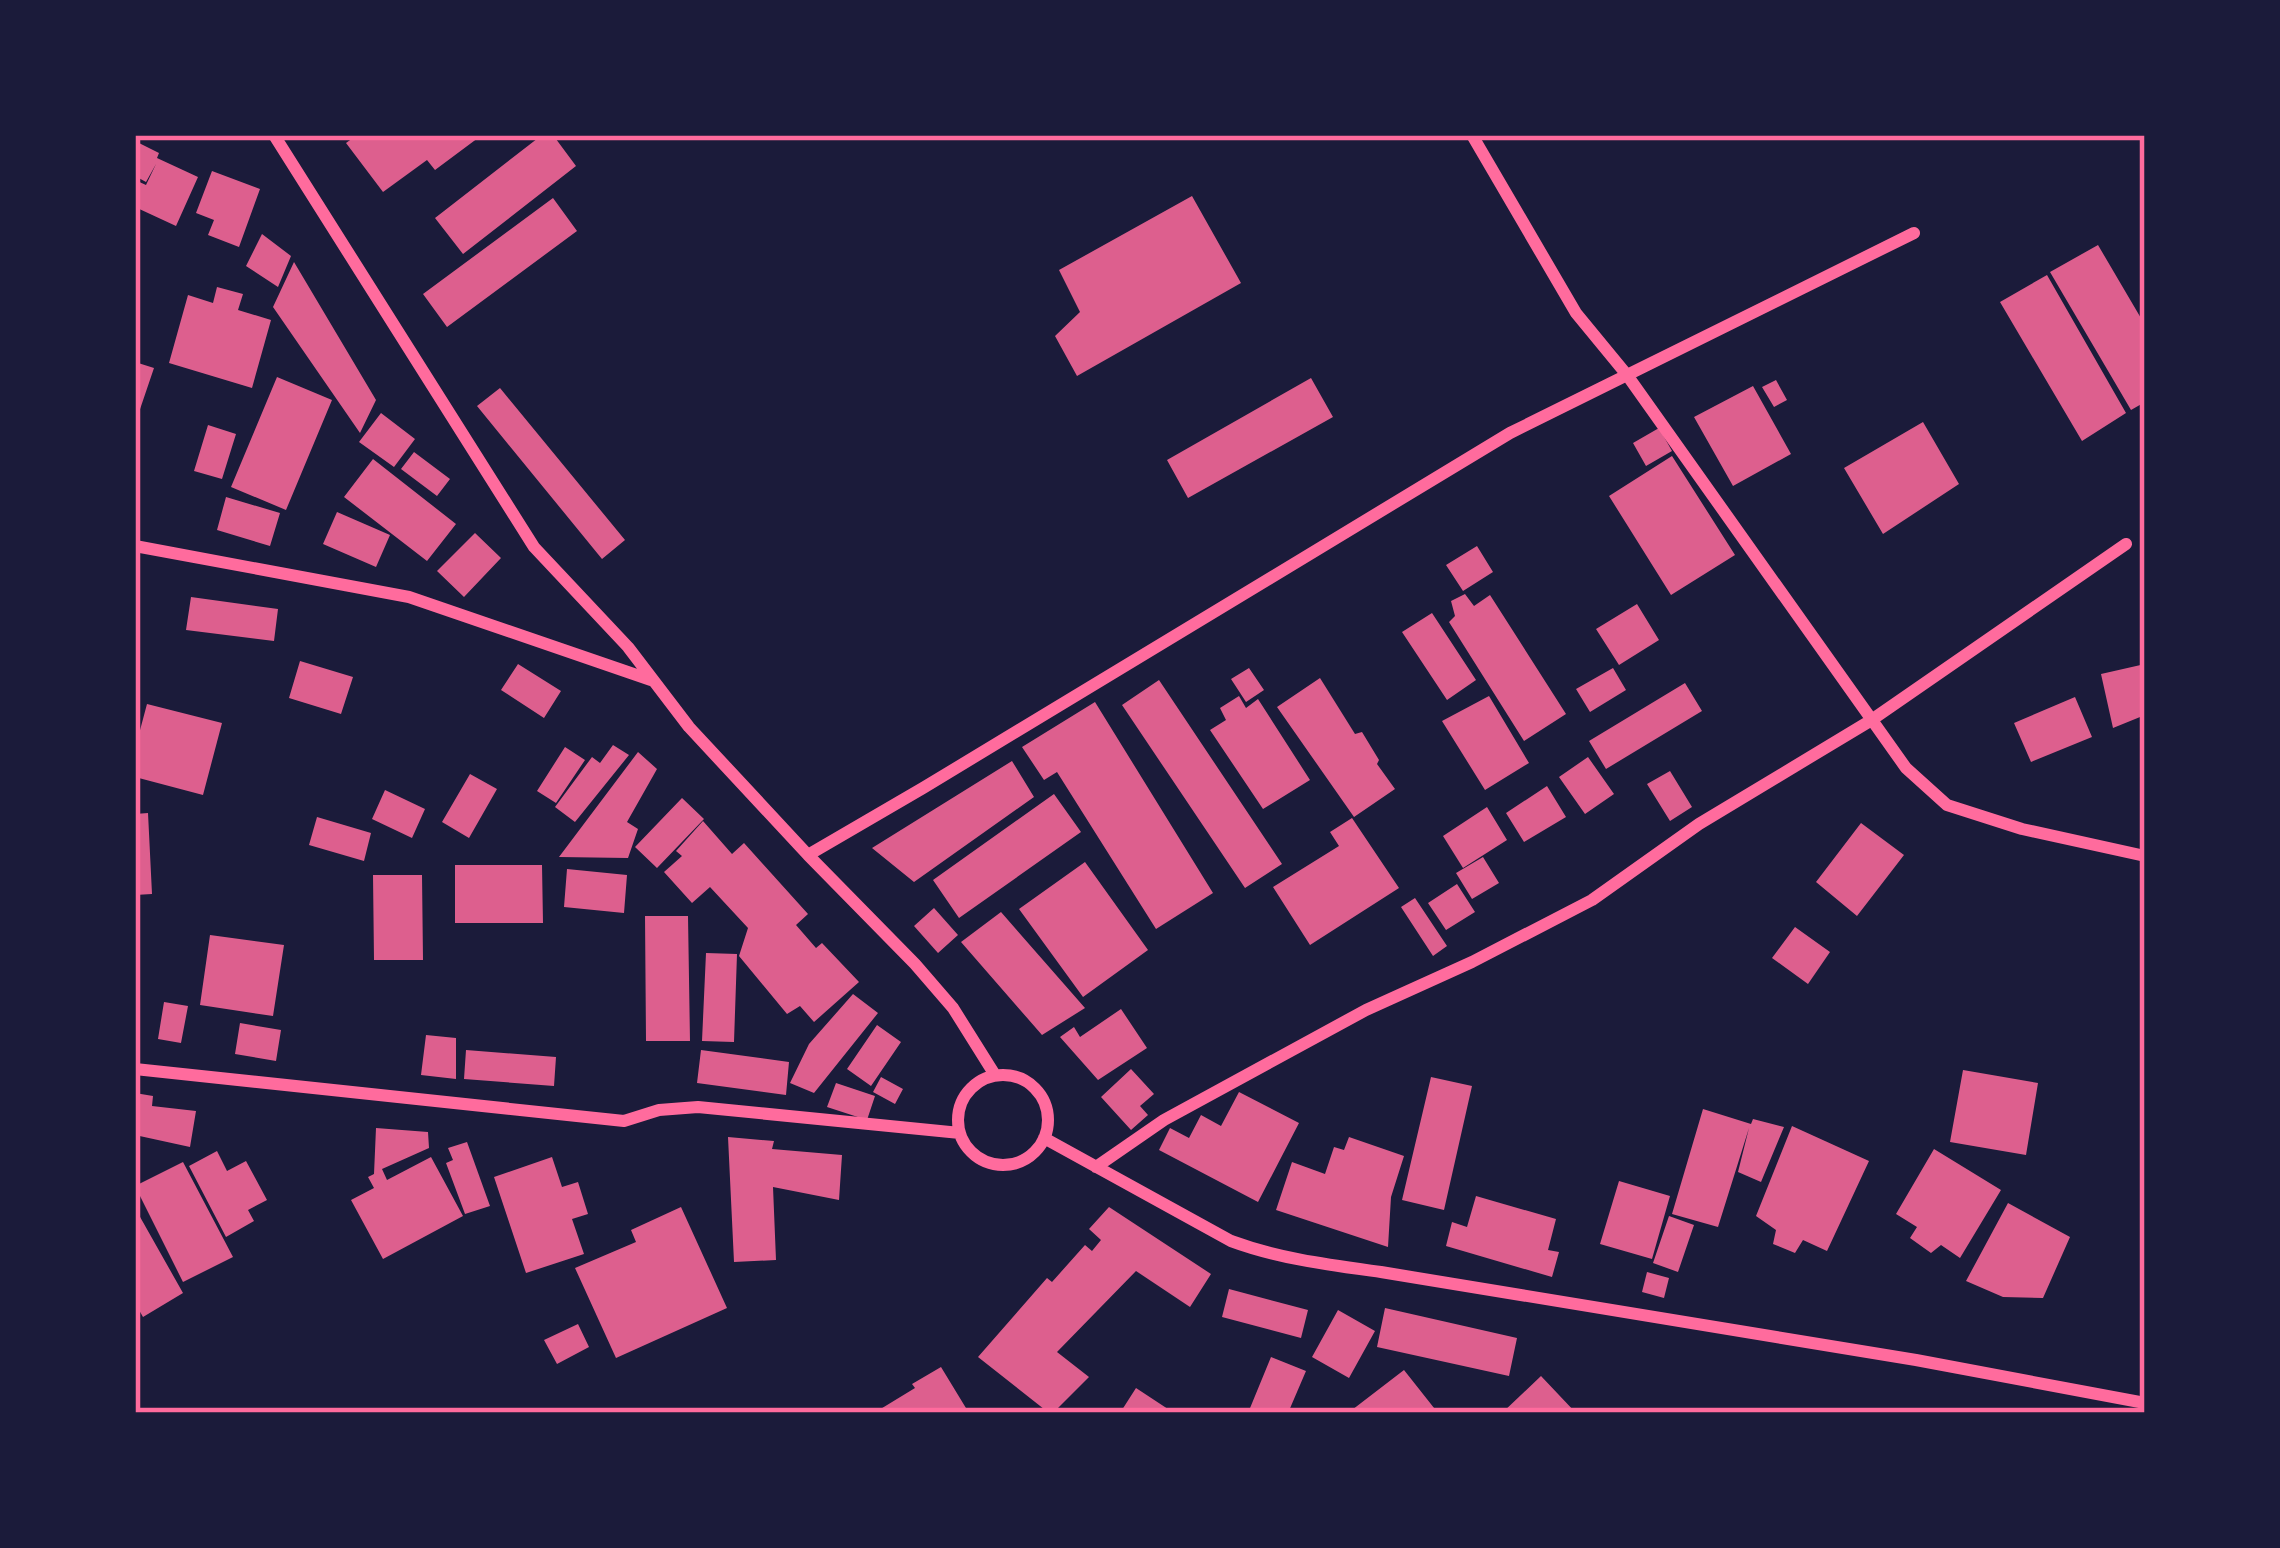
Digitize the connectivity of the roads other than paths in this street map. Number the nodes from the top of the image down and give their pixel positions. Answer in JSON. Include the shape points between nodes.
{"nodes":[{"id":1,"x":274,"y":135,"type":"edge"},
{"id":2,"x":1472,"y":135,"type":"edge"},
{"id":3,"x":1914,"y":233,"type":"dead end"},
{"id":4,"x":1627,"y":375,"type":"junction"},
{"id":5,"x":2126,"y":544,"type":"dead end"},
{"id":6,"x":135,"y":546,"type":"edge"},
{"id":7,"x":652,"y":680,"type":"junction"},
{"id":8,"x":1870,"y":721,"type":"junction"},
{"id":9,"x":808,"y":855,"type":"junction"},
{"id":10,"x":2145,"y":856,"type":"edge"},
{"id":11,"x":135,"y":1069,"type":"edge"},
{"id":12,"x":995,"y":1075,"type":"junction"},
{"id":13,"x":960,"y":1133,"type":"junction"},
{"id":14,"x":1044,"y":1138,"type":"junction"},
{"id":15,"x":1096,"y":1166,"type":"junction"},
{"id":16,"x":2145,"y":1402,"type":"edge"}],
"edges":[{"from":1,"to":7,"type":"street","via":[[534,547]]},
{"from":2,"to":4,"type":"street","via":[[1576,313]]},
{"from":3,"to":4,"type":"street"},
{"from":4,"to":8,"type":"street"},
{"from":4,"to":9,"type":"street","via":[[1510,433]]},
{"from":5,"to":8,"type":"street"},
{"from":6,"to":7,"type":"street","via":[[409,597]]},
{"from":7,"to":9,"type":"street"},
{"from":8,"to":10,"type":"street","via":[[1947,805]]},
{"from":8,"to":15,"type":"street","via":[[1592,900],[1366,1010]]},
{"from":9,"to":12,"type":"street","via":[[953,1008]]},
{"from":11,"to":13,"type":"street","via":[[624,1121],[698,1107]]},
{"from":12,"to":13,"type":"street","via":[[962,1102]]},
{"from":12,"to":14,"type":"street","via":[[1039,1094]]},
{"from":13,"to":14,"type":"street","via":[[992,1165],[1023,1161]]},
{"from":14,"to":15,"type":"street"},
{"from":15,"to":16,"type":"street","via":[[1260,1252]]}]}
